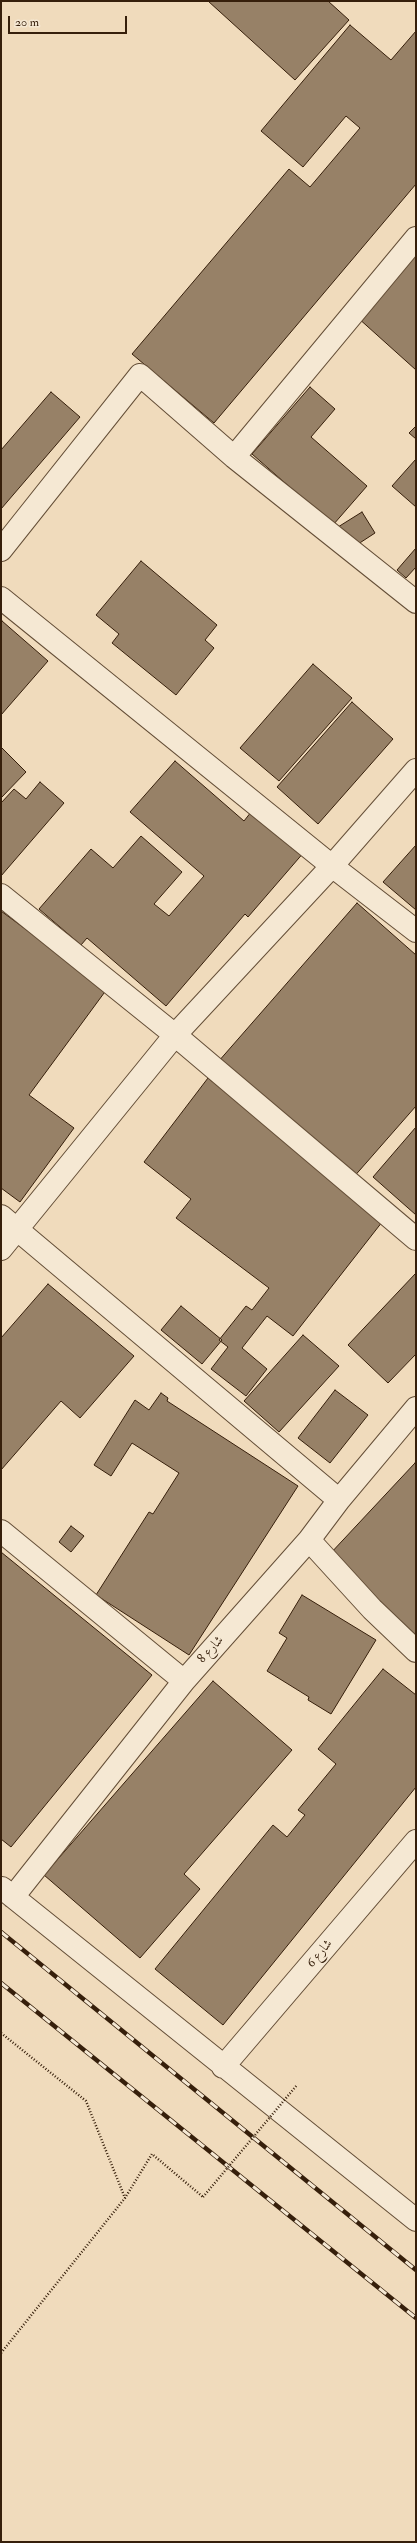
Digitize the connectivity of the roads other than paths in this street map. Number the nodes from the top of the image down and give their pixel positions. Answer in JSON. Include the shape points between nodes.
{"nodes":[{"id":1,"x":416,"y":238,"type":"edge"},
{"id":2,"x":234,"y":457,"type":"junction"},
{"id":3,"x":1,"y":550,"type":"edge"},
{"id":4,"x":1,"y":598,"type":"edge"},
{"id":5,"x":416,"y":602,"type":"edge"},
{"id":6,"x":416,"y":770,"type":"edge"},
{"id":7,"x":332,"y":866,"type":"junction"},
{"id":8,"x":1,"y":895,"type":"edge"},
{"id":9,"x":416,"y":930,"type":"edge"},
{"id":10,"x":175,"y":1035,"type":"junction"},
{"id":11,"x":9,"y":1222,"type":"edge"},
{"id":12,"x":416,"y":1239,"type":"edge"},
{"id":13,"x":1,"y":1249,"type":"edge"},
{"id":14,"x":416,"y":1408,"type":"edge"},
{"id":15,"x":339,"y":1500,"type":"junction"},
{"id":16,"x":1,"y":1531,"type":"edge"},
{"id":17,"x":309,"y":1540,"type":"junction"},
{"id":18,"x":416,"y":1651,"type":"edge"},
{"id":19,"x":184,"y":1681,"type":"junction"},
{"id":20,"x":416,"y":1841,"type":"edge"},
{"id":21,"x":7,"y":1892,"type":"edge"},
{"id":22,"x":223,"y":2068,"type":"junction"},
{"id":23,"x":416,"y":2220,"type":"edge"}],
"edges":[{"from":1,"to":2,"type":"street"},
{"from":2,"to":3,"type":"street","via":[[140,375]]},
{"from":2,"to":5,"type":"street"},
{"from":4,"to":7,"type":"street"},
{"from":6,"to":7,"type":"street"},
{"from":7,"to":9,"type":"street"},
{"from":7,"to":10,"type":"street"},
{"from":8,"to":10,"type":"street"},
{"from":10,"to":11,"type":"street"},
{"from":10,"to":12,"type":"street"},
{"from":11,"to":13,"type":"street"},
{"from":11,"to":15,"type":"street"},
{"from":14,"to":15,"type":"street","name":"شارع 8"},
{"from":15,"to":17,"type":"street","name":"شارع 8"},
{"from":16,"to":19,"type":"street"},
{"from":17,"to":18,"type":"street","via":[[372,1610]]},
{"from":17,"to":19,"type":"street","name":"شارع 8"},
{"from":19,"to":21,"type":"street","name":"شارع 8"},
{"from":20,"to":22,"type":"street","name":"شارع 6"},
{"from":21,"to":22,"type":"street"},
{"from":22,"to":23,"type":"street"}]}
